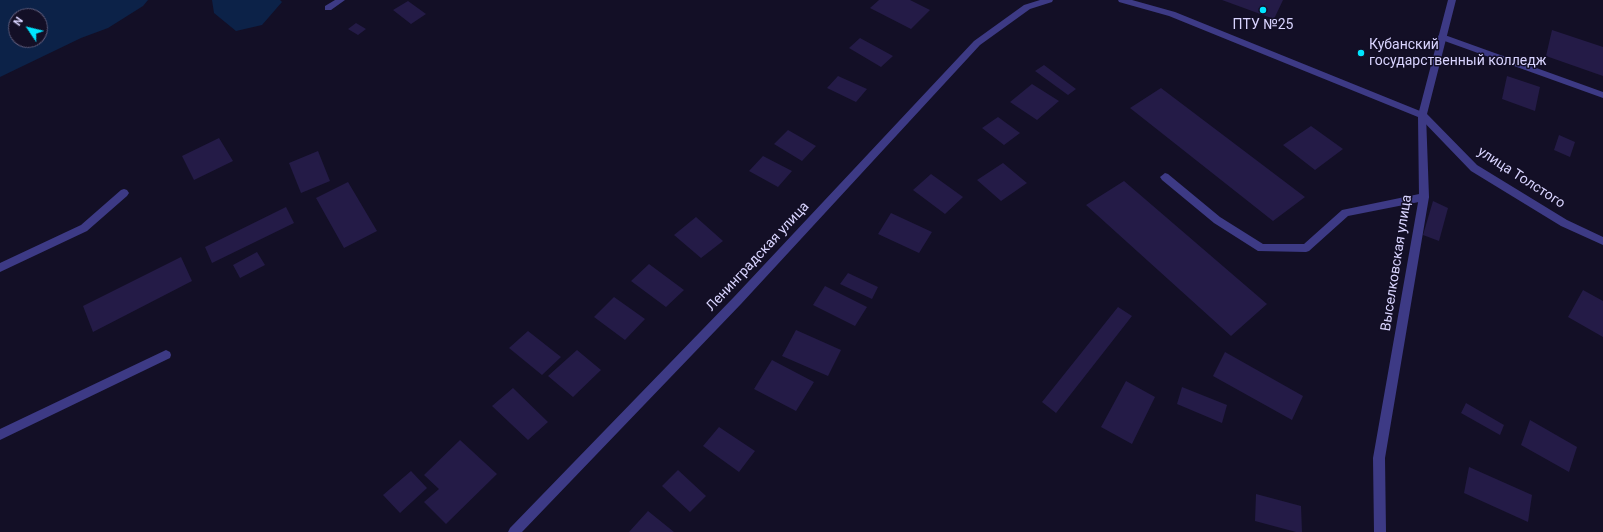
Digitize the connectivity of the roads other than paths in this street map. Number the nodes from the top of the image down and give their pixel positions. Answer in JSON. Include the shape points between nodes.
{"nodes":[{"id":1,"x":341,"y":0,"type":"edge"},
{"id":2,"x":1049,"y":0,"type":"edge"},
{"id":3,"x":1122,"y":0,"type":"edge"},
{"id":4,"x":1452,"y":0,"type":"edge"},
{"id":5,"x":328,"y":8,"type":"dead end"},
{"id":6,"x":1442,"y":37,"type":"junction"},
{"id":7,"x":1603,"y":95,"type":"edge"},
{"id":8,"x":1422,"y":115,"type":"junction"},
{"id":9,"x":1165,"y":177,"type":"dead end"},
{"id":10,"x":124,"y":193,"type":"dead end"},
{"id":11,"x":1424,"y":197,"type":"junction"},
{"id":12,"x":1603,"y":241,"type":"edge"},
{"id":13,"x":0,"y":268,"type":"edge"},
{"id":14,"x":166,"y":355,"type":"dead end"},
{"id":15,"x":0,"y":435,"type":"edge"},
{"id":16,"x":514,"y":532,"type":"edge"},
{"id":17,"x":1380,"y":532,"type":"edge"}],
"edges":[{"from":1,"to":5,"type":"street"},
{"from":2,"to":16,"type":"street","name":"Ленинградская улица","via":[[1028,7],[977,43],[743,295]]},
{"from":3,"to":8,"type":"street","name":"улица Толстого","via":[[1172,14]]},
{"from":4,"to":6,"type":"street","name":"Выселковская улица"},
{"from":6,"to":7,"type":"street"},
{"from":6,"to":8,"type":"street","name":"Выселковская улица"},
{"from":8,"to":11,"type":"street","name":"Выселковская улица"},
{"from":8,"to":12,"type":"street","name":"улица Толстого","via":[[1474,168],[1564,223]]},
{"from":9,"to":11,"type":"street","via":[[1217,220],[1261,248],[1306,248],[1345,213]]},
{"from":10,"to":13,"type":"street","via":[[84,228]]},
{"from":11,"to":17,"type":"street","name":"Выселковская улица","via":[[1379,458]]},
{"from":14,"to":15,"type":"street"}]}
